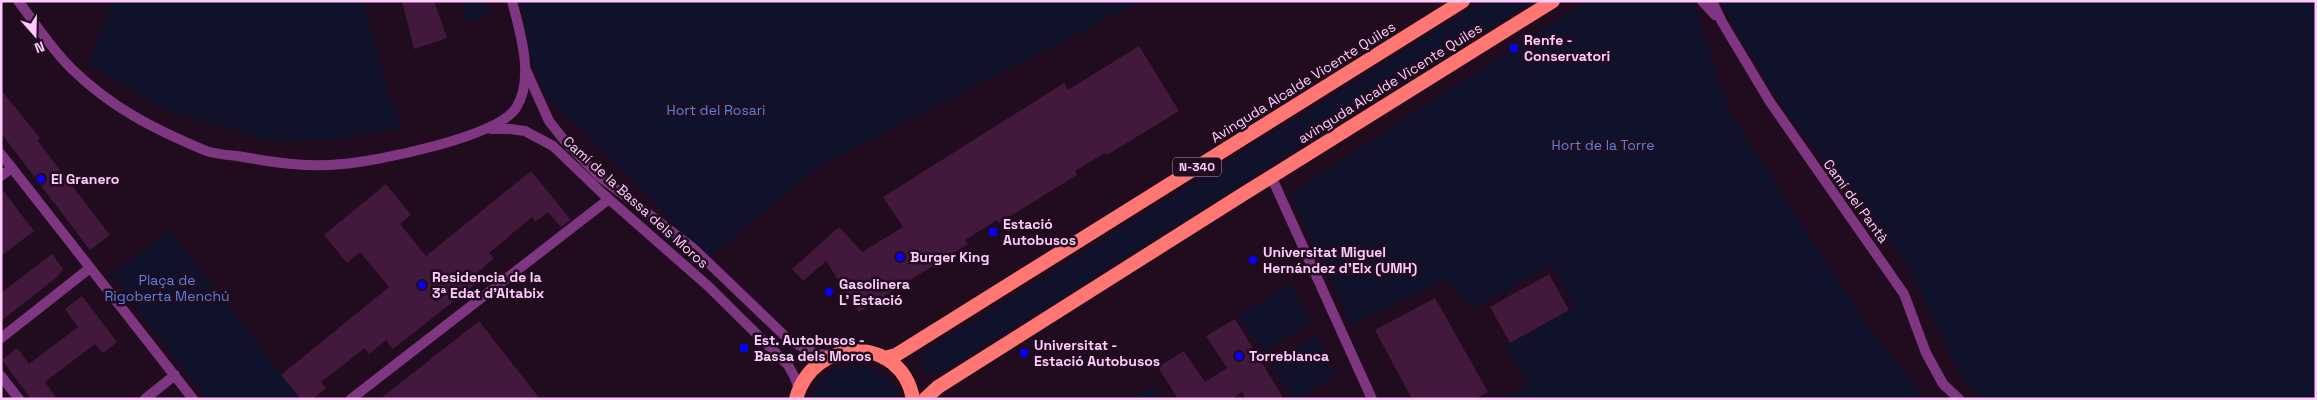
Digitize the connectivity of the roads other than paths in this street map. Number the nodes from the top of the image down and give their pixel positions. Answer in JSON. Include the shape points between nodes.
{"nodes":[{"id":1,"x":18,"y":1,"type":"edge"},
{"id":2,"x":512,"y":1,"type":"edge"},
{"id":3,"x":1463,"y":1,"type":"edge"},
{"id":4,"x":1553,"y":1,"type":"edge"},
{"id":5,"x":1702,"y":1,"type":"edge"},
{"id":6,"x":1712,"y":1,"type":"edge"},
{"id":7,"x":1722,"y":22,"type":"junction"},
{"id":8,"x":525,"y":67,"type":"junction"},
{"id":9,"x":487,"y":129,"type":"junction"},
{"id":10,"x":1,"y":154,"type":"edge"},
{"id":11,"x":12,"y":168,"type":"junction"},
{"id":12,"x":1,"y":176,"type":"edge"},
{"id":13,"x":1271,"y":176,"type":"junction"},
{"id":14,"x":609,"y":199,"type":"junction"},
{"id":15,"x":90,"y":268,"type":"junction"},
{"id":16,"x":1,"y":338,"type":"edge"},
{"id":17,"x":832,"y":355,"type":"junction"},
{"id":18,"x":884,"y":358,"type":"junction"},
{"id":19,"x":175,"y":375,"type":"junction"},
{"id":20,"x":1,"y":376,"type":"edge"},
{"id":21,"x":797,"y":394,"type":"edge"},
{"id":22,"x":19,"y":399,"type":"edge"},
{"id":23,"x":145,"y":399,"type":"edge"},
{"id":24,"x":193,"y":399,"type":"edge"},
{"id":25,"x":351,"y":399,"type":"edge"},
{"id":26,"x":913,"y":399,"type":"edge"},
{"id":27,"x":925,"y":399,"type":"edge"},
{"id":28,"x":1372,"y":399,"type":"edge"},
{"id":29,"x":1959,"y":399,"type":"edge"}],
"edges":[{"from":1,"to":9,"type":"street","via":[[72,69],[104,97],[132,117],[206,151],[288,165],[342,164],[440,144]]},
{"from":2,"to":8,"type":"street","name":"Camí de la Bassa dels Moros"},
{"from":3,"to":18,"type":"highway","name":"Avinguda Alcalde Vicente Quiles","number":"N-340","via":[[896,355]]},
{"from":4,"to":13,"type":"highway","name":"avinguda Alcalde Vicente Quiles"},
{"from":5,"to":7,"type":"street","name":"Camí del Pantà"},
{"from":6,"to":7,"type":"street","name":"Camí del Pantà"},
{"from":7,"to":29,"type":"street","name":"Camí del Pantà","via":[[1770,102],[1904,294],[1926,353],[1942,384]]},
{"from":8,"to":9,"type":"street","name":"Camí de la Bassa dels Moros","via":[[523,92],[516,108],[504,120]]},
{"from":8,"to":17,"type":"street","name":"Camí de la Bassa dels Moros","via":[[549,121],[599,176],[693,248],[788,339],[816,354]]},
{"from":9,"to":14,"type":"street","name":"Camí de la Bassa dels Moros","via":[[510,128],[540,137]]},
{"from":10,"to":11,"type":"street"},
{"from":11,"to":12,"type":"street"},
{"from":11,"to":15,"type":"street"},
{"from":13,"to":27,"type":"highway","name":"avinguda Alcalde Vicente Quiles","via":[[938,387]]},
{"from":13,"to":28,"type":"street"},
{"from":14,"to":21,"type":"street","name":"Camí de la Bassa dels Moros","via":[[702,280],[772,349],[795,378]]},
{"from":14,"to":25,"type":"street"},
{"from":15,"to":16,"type":"street"},
{"from":15,"to":19,"type":"street"},
{"from":17,"to":18,"type":"highway","via":[[868,352]]},
{"from":17,"to":21,"type":"highway","via":[[812,369]]},
{"from":18,"to":26,"type":"highway","via":[[906,379]]},
{"from":19,"to":23,"type":"street"},
{"from":19,"to":24,"type":"street"},
{"from":20,"to":22,"type":"street"}]}
